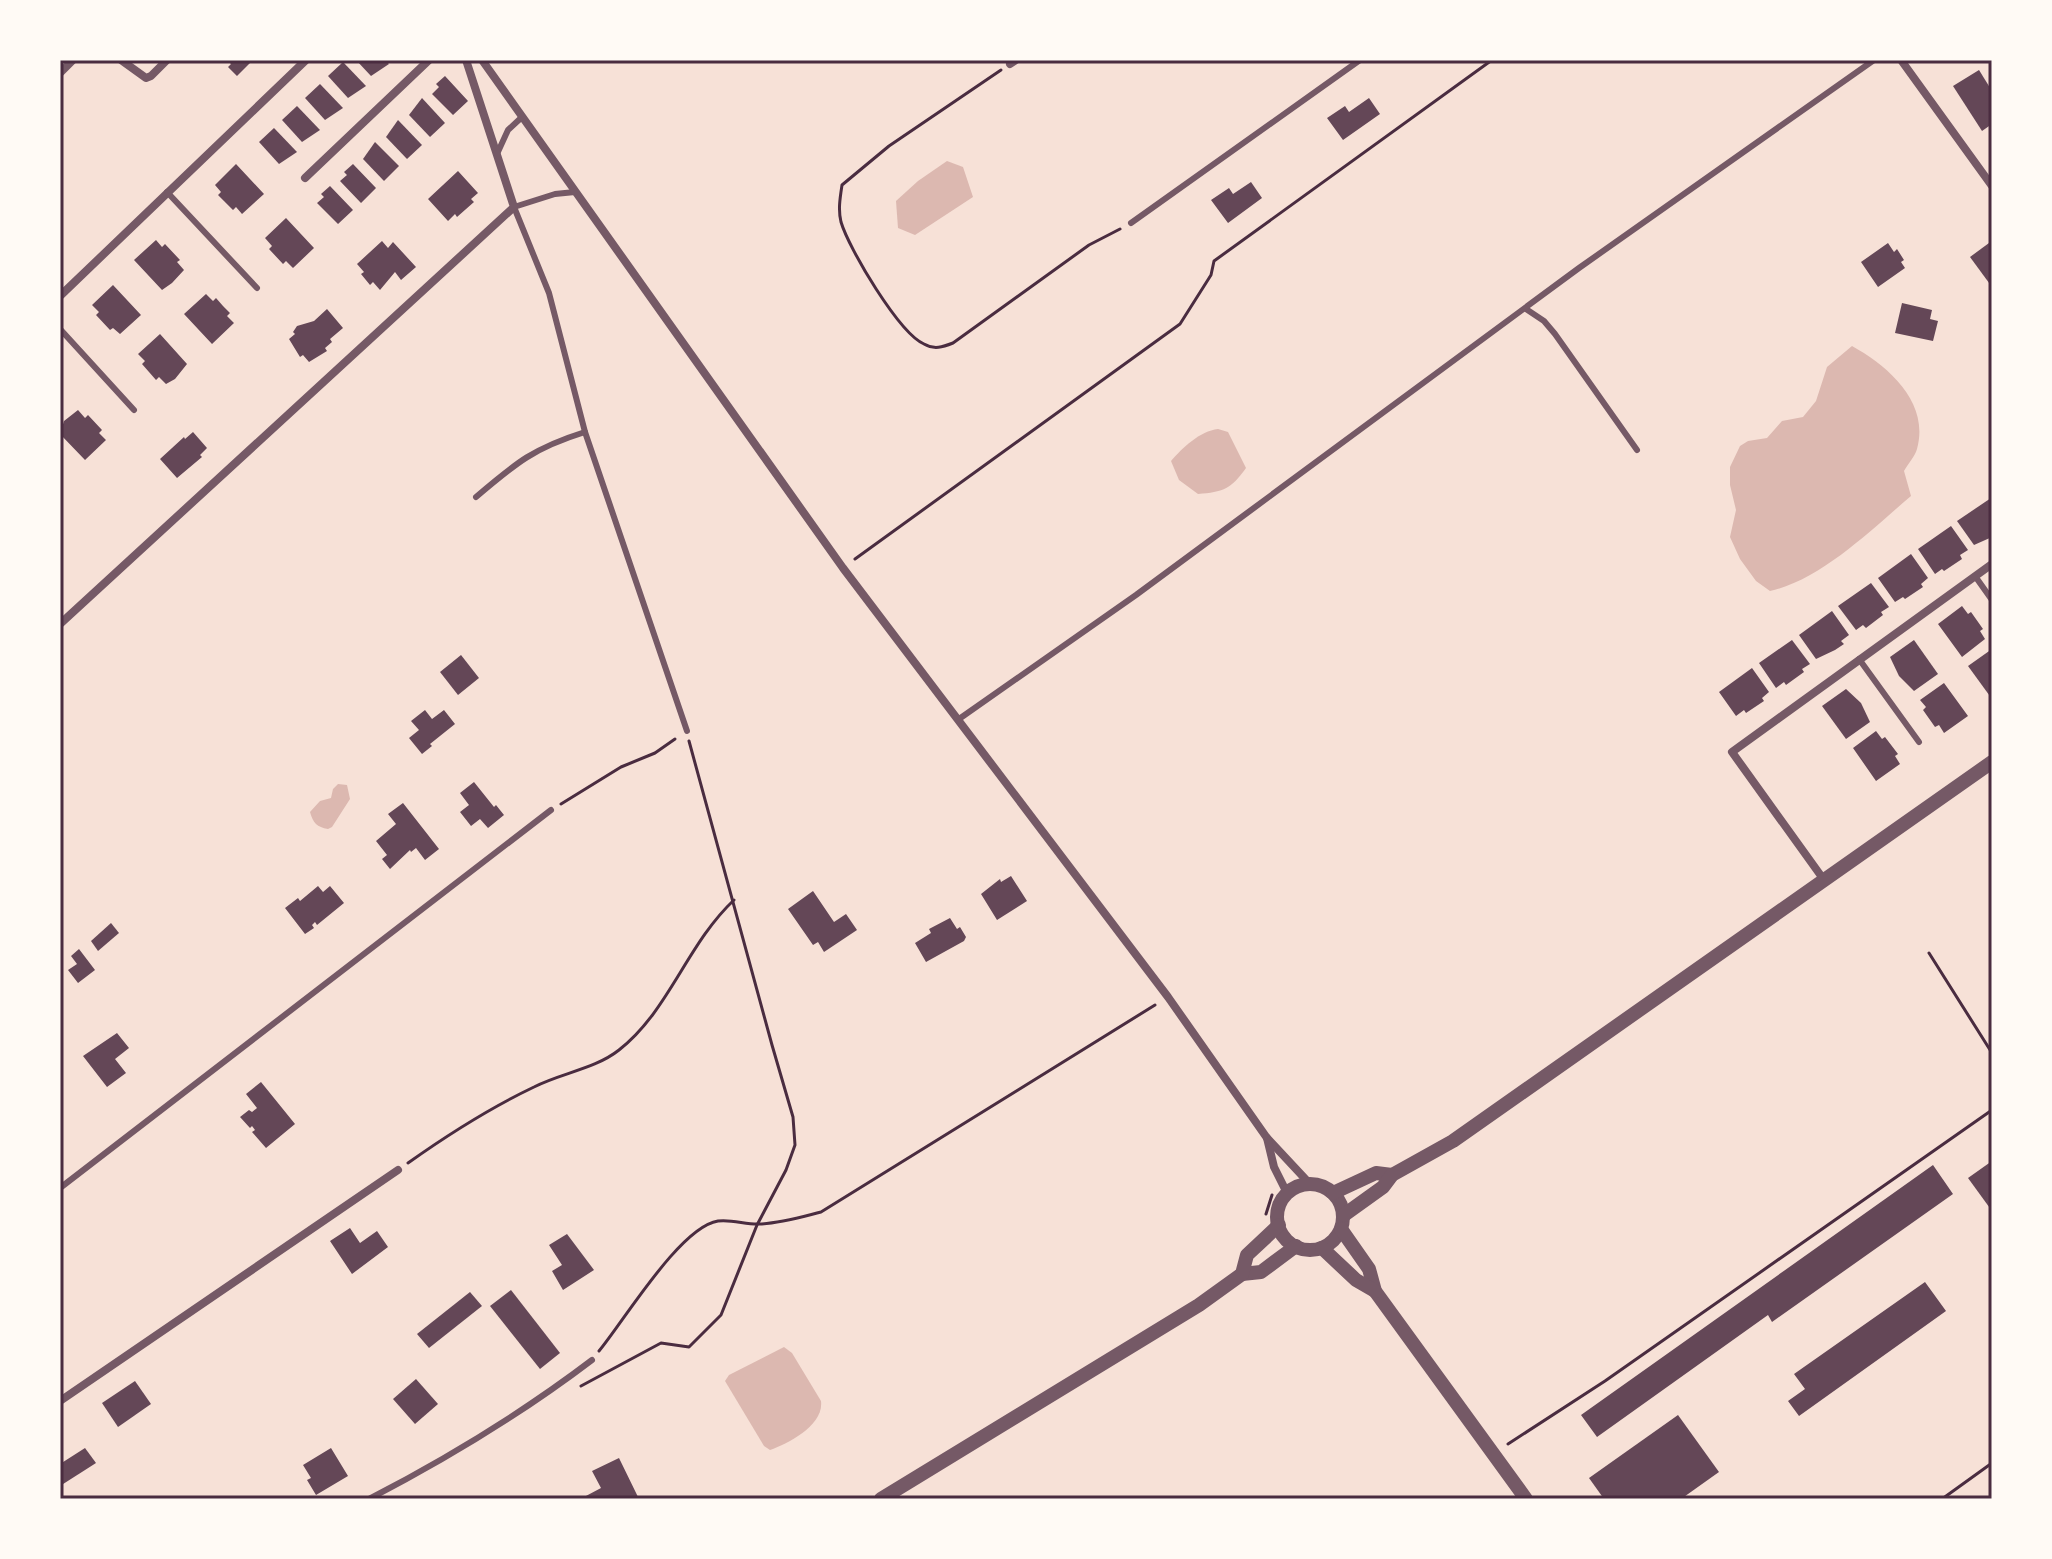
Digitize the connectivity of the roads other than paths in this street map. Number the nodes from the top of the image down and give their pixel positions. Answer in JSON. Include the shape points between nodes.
{"nodes":[{"id":1,"x":73,"y":60,"type":"edge"},
{"id":2,"x":121,"y":60,"type":"edge"},
{"id":3,"x":167,"y":60,"type":"edge"},
{"id":4,"x":306,"y":60,"type":"edge"},
{"id":5,"x":429,"y":60,"type":"edge"},
{"id":6,"x":466,"y":60,"type":"edge"},
{"id":7,"x":482,"y":60,"type":"edge"},
{"id":8,"x":1360,"y":60,"type":"edge"},
{"id":9,"x":1874,"y":60,"type":"edge"},
{"id":10,"x":1901,"y":60,"type":"edge"},
{"id":11,"x":60,"y":73,"type":"edge"},
{"id":12,"x":522,"y":117,"type":"junction"},
{"id":13,"x":497,"y":154,"type":"junction"},
{"id":14,"x":305,"y":178,"type":"dead end"},
{"id":15,"x":1992,"y":186,"type":"edge"},
{"id":16,"x":167,"y":192,"type":"junction"},
{"id":17,"x":575,"y":192,"type":"junction"},
{"id":18,"x":514,"y":207,"type":"junction"},
{"id":19,"x":1131,"y":223,"type":"road end"},
{"id":20,"x":257,"y":288,"type":"dead end"},
{"id":21,"x":60,"y":296,"type":"edge"},
{"id":22,"x":1526,"y":309,"type":"junction"},
{"id":23,"x":60,"y":329,"type":"edge"},
{"id":24,"x":134,"y":410,"type":"dead end"},
{"id":25,"x":585,"y":432,"type":"junction"},
{"id":26,"x":1637,"y":450,"type":"dead end"},
{"id":27,"x":476,"y":497,"type":"dead end"},
{"id":28,"x":1992,"y":564,"type":"edge"},
{"id":29,"x":1975,"y":576,"type":"junction"},
{"id":30,"x":1992,"y":600,"type":"edge"},
{"id":31,"x":60,"y":624,"type":"edge"},
{"id":32,"x":1859,"y":659,"type":"junction"},
{"id":33,"x":959,"y":719,"type":"junction"},
{"id":34,"x":687,"y":731,"type":"road end"},
{"id":35,"x":1919,"y":742,"type":"dead end"},
{"id":36,"x":1992,"y":762,"type":"edge"},
{"id":37,"x":551,"y":810,"type":"road end"},
{"id":38,"x":1824,"y":880,"type":"junction"},
{"id":39,"x":1267,"y":1138,"type":"junction"},
{"id":40,"x":398,"y":1170,"type":"road end"},
{"id":41,"x":1392,"y":1175,"type":"junction"},
{"id":42,"x":1310,"y":1184,"type":"junction"},
{"id":43,"x":60,"y":1188,"type":"edge"},
{"id":44,"x":1280,"y":1191,"type":"junction"},
{"id":45,"x":1333,"y":1193,"type":"junction"},
{"id":46,"x":1343,"y":1222,"type":"junction"},
{"id":47,"x":1272,"y":1224,"type":"junction"},
{"id":48,"x":1296,"y":1246,"type":"junction"},
{"id":49,"x":1322,"y":1248,"type":"junction"},
{"id":50,"x":1242,"y":1274,"type":"junction"},
{"id":51,"x":1375,"y":1291,"type":"junction"},
{"id":52,"x":592,"y":1360,"type":"road end"},
{"id":53,"x":60,"y":1401,"type":"edge"},
{"id":54,"x":369,"y":1499,"type":"edge"},
{"id":55,"x":881,"y":1499,"type":"edge"},
{"id":56,"x":1526,"y":1499,"type":"edge"}],
"edges":[{"from":1,"to":11,"type":"street"},
{"from":2,"to":3,"type":"street","via":[[146,78]]},
{"from":4,"to":16,"type":"street"},
{"from":5,"to":14,"type":"street"},
{"from":6,"to":13,"type":"street"},
{"from":7,"to":12,"type":"street"},
{"from":8,"to":19,"type":"lane"},
{"from":9,"to":22,"type":"lane"},
{"from":10,"to":15,"type":"street"},
{"from":12,"to":13,"type":"lane","via":[[508,130]]},
{"from":12,"to":17,"type":"street"},
{"from":13,"to":18,"type":"street"},
{"from":16,"to":20,"type":"lane"},
{"from":16,"to":21,"type":"street"},
{"from":17,"to":18,"type":"lane"},
{"from":17,"to":33,"type":"street","via":[[843,568]]},
{"from":18,"to":25,"type":"lane","via":[[549,293]]},
{"from":18,"to":31,"type":"street"},
{"from":22,"to":26,"type":"lane","via":[[1555,334]]},
{"from":22,"to":33,"type":"lane"},
{"from":23,"to":24,"type":"lane"},
{"from":25,"to":27,"type":"lane","via":[[520,460]]},
{"from":25,"to":34,"type":"lane"},
{"from":28,"to":29,"type":"street"},
{"from":29,"to":30,"type":"lane"},
{"from":29,"to":32,"type":"street"},
{"from":32,"to":35,"type":"lane"},
{"from":32,"to":38,"type":"street","via":[[1732,752]]},
{"from":33,"to":39,"type":"street"},
{"from":36,"to":38,"type":"street"},
{"from":37,"to":43,"type":"lane"},
{"from":38,"to":41,"type":"street","via":[[1453,1141]]},
{"from":39,"to":42,"type":"street"},
{"from":39,"to":44,"type":"street"},
{"from":40,"to":53,"type":"street"},
{"from":41,"to":45,"type":"street","via":[[1376,1173]]},
{"from":41,"to":46,"type":"street"},
{"from":42,"to":44,"type":"street"},
{"from":42,"to":45,"type":"street"},
{"from":44,"to":47,"type":"street"},
{"from":45,"to":46,"type":"street"},
{"from":46,"to":49,"type":"street","via":[[1337,1237]]},
{"from":46,"to":51,"type":"street"},
{"from":47,"to":48,"type":"street"},
{"from":47,"to":50,"type":"street","via":[[1247,1255]]},
{"from":48,"to":49,"type":"street"},
{"from":48,"to":50,"type":"street","via":[[1261,1272]]},
{"from":49,"to":51,"type":"street"},
{"from":50,"to":55,"type":"street"},
{"from":51,"to":56,"type":"street"},
{"from":52,"to":54,"type":"lane","via":[[503,1424]]}]}
